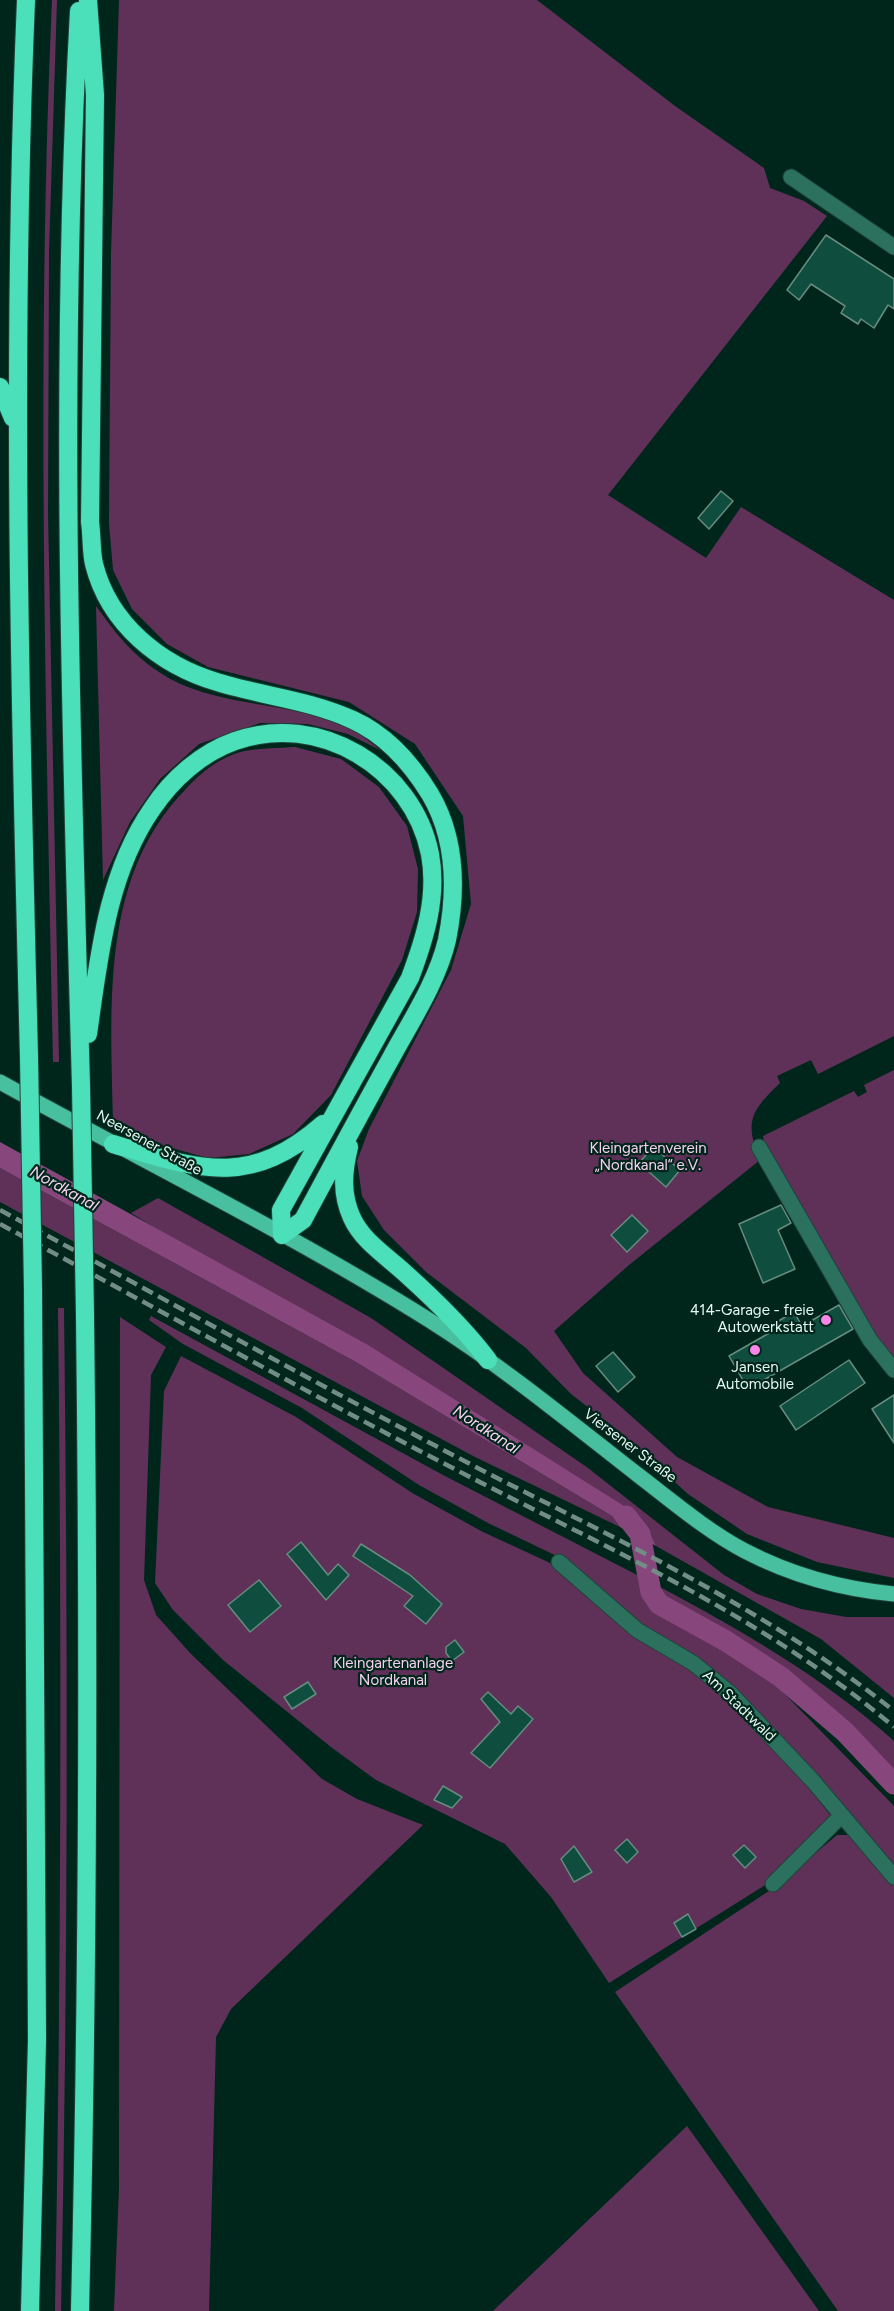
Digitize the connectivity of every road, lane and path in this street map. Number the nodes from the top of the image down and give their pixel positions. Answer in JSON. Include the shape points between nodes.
{"nodes":[{"id":1,"x":26,"y":0,"type":"edge"},
{"id":2,"x":80,"y":0,"type":"edge"},
{"id":3,"x":88,"y":0,"type":"edge"},
{"id":4,"x":791,"y":177,"type":"dead end"},
{"id":5,"x":894,"y":247,"type":"edge"},
{"id":6,"x":0,"y":387,"type":"edge"},
{"id":7,"x":16,"y":426,"type":"junction"},
{"id":8,"x":0,"y":1082,"type":"edge"},
{"id":9,"x":81,"y":1086,"type":"junction"},
{"id":10,"x":336,"y":1113,"type":"junction"},
{"id":11,"x":355,"y":1123,"type":"junction"},
{"id":12,"x":113,"y":1144,"type":"junction"},
{"id":13,"x":759,"y":1147,"type":"dead end"},
{"id":14,"x":282,"y":1235,"type":"junction"},
{"id":15,"x":364,"y":1281,"type":"joint"},
{"id":16,"x":488,"y":1360,"type":"junction"},
{"id":17,"x":894,"y":1370,"type":"edge"},
{"id":18,"x":559,"y":1562,"type":"dead end"},
{"id":19,"x":894,"y":1594,"type":"edge"},
{"id":20,"x":840,"y":1817,"type":"junction"},
{"id":21,"x":894,"y":1877,"type":"edge"},
{"id":22,"x":772,"y":1884,"type":"dead end"},
{"id":23,"x":30,"y":2311,"type":"edge"},
{"id":24,"x":81,"y":2311,"type":"edge"}],
"edges":[{"from":1,"to":7,"type":"highway"},
{"from":2,"to":9,"type":"highway","via":[[73,127],[67,429],[70,724]]},
{"from":3,"to":11,"type":"highway","via":[[95,95],[90,522],[94,564],[111,606],[140,641],[174,665],[216,682],[316,706],[354,720],[387,741],[417,772],[432,798],[451,850],[454,896],[446,942],[430,986]]},
{"from":4,"to":5,"type":"street"},
{"from":6,"to":7,"type":"highway"},
{"from":7,"to":23,"type":"highway","bridge":true,"via":[[33,1289],[37,2040]]},
{"from":8,"to":12,"type":"main road","name":"Neersener Straße"},
{"from":9,"to":10,"type":"highway","via":[[111,900],[130,846],[152,809],[177,778],[203,756],[236,741],[272,734],[308,735],[342,745],[372,762],[397,786],[419,818],[430,854],[432,898],[424,940],[410,978]]},
{"from":9,"to":24,"type":"highway","bridge":true,"via":[[89,1619]]},
{"from":10,"to":12,"type":"highway","via":[[304,1141],[280,1155],[253,1165],[225,1169],[188,1167]]},
{"from":10,"to":14,"type":"highway","via":[[281,1210]]},
{"from":11,"to":14,"type":"highway","via":[[303,1220]]},
{"from":11,"to":16,"type":"highway","via":[[344,1167],[343,1193],[352,1220],[373,1245],[470,1335]]},
{"from":12,"to":14,"type":"main road","name":"Neersener Straße"},
{"from":13,"to":17,"type":"street","via":[[870,1340]]},
{"from":14,"to":15,"type":"main road","name":"Neersener Straße"},
{"from":15,"to":16,"type":"main road","name":"Viersener Straße"},
{"from":16,"to":19,"type":"main road","name":"Viersener Straße","via":[[742,1549],[800,1575]]},
{"from":18,"to":20,"type":"street","name":"Am Stadtwald","via":[[637,1630],[693,1663],[730,1693],[806,1773]]},
{"from":20,"to":21,"type":"street","name":"Am Stadtwald"},
{"from":20,"to":22,"type":"street"}]}
